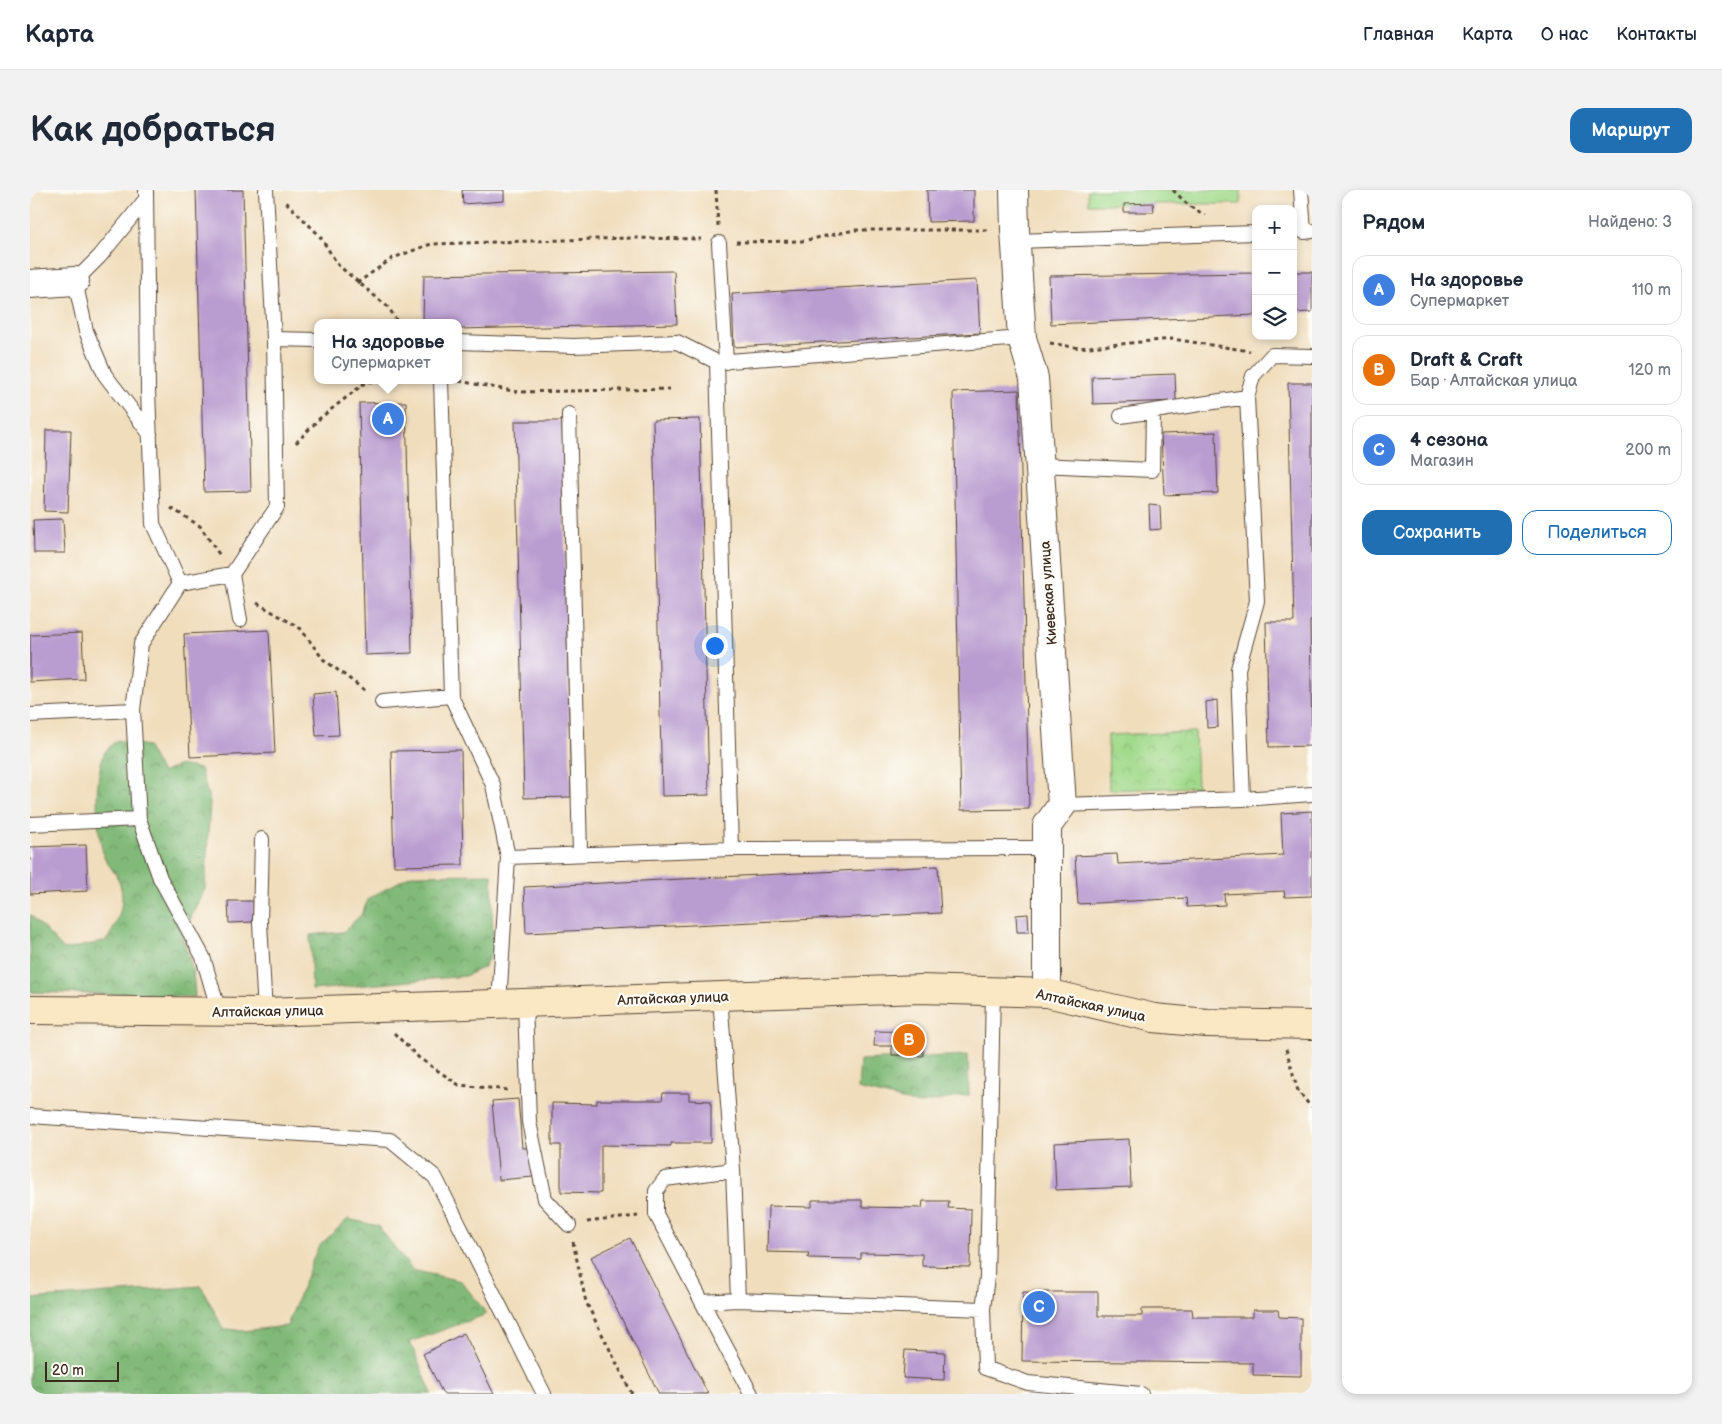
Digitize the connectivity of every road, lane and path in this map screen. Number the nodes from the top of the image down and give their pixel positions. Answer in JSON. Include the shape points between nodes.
{"nodes":[{"id":1,"x":266,"y":190,"type":"edge"},
{"id":2,"x":716,"y":190,"type":"edge"},
{"id":3,"x":1014,"y":190,"type":"edge"},
{"id":4,"x":1174,"y":190,"type":"edge"},
{"id":5,"x":1301,"y":190,"type":"edge"},
{"id":6,"x":146,"y":194,"type":"edge"},
{"id":7,"x":280,"y":196,"type":"dead end"},
{"id":8,"x":1252,"y":233,"type":"edge"},
{"id":9,"x":1229,"y":234,"type":"junction"},
{"id":10,"x":1305,"y":234,"type":"edge"},
{"id":11,"x":1015,"y":236,"type":"junction"},
{"id":12,"x":719,"y":241,"type":"junction"},
{"id":13,"x":75,"y":281,"type":"junction"},
{"id":14,"x":357,"y":283,"type":"junction"},
{"id":15,"x":30,"y":284,"type":"edge"},
{"id":16,"x":396,"y":319,"type":"edge"},
{"id":17,"x":1022,"y":338,"type":"junction"},
{"id":18,"x":274,"y":339,"type":"junction"},
{"id":19,"x":314,"y":340,"type":"edge"},
{"id":20,"x":462,"y":342,"type":"edge"},
{"id":21,"x":1272,"y":354,"type":"junction"},
{"id":22,"x":1312,"y":356,"type":"edge"},
{"id":23,"x":721,"y":362,"type":"junction"},
{"id":24,"x":462,"y":381,"type":"edge"},
{"id":25,"x":363,"y":384,"type":"edge"},
{"id":26,"x":441,"y":384,"type":"edge"},
{"id":27,"x":674,"y":389,"type":"dead end"},
{"id":28,"x":1247,"y":398,"type":"junction"},
{"id":29,"x":1153,"y":411,"type":"junction"},
{"id":30,"x":569,"y":414,"type":"dead end"},
{"id":31,"x":1121,"y":416,"type":"dead end"},
{"id":32,"x":150,"y":434,"type":"junction"},
{"id":33,"x":276,"y":463,"type":"junction"},
{"id":34,"x":1039,"y":465,"type":"junction"},
{"id":35,"x":152,"y":497,"type":"junction"},
{"id":36,"x":232,"y":574,"type":"junction"},
{"id":37,"x":180,"y":583,"type":"junction"},
{"id":38,"x":240,"y":620,"type":"dead end"},
{"id":39,"x":451,"y":696,"type":"junction"},
{"id":40,"x":382,"y":702,"type":"joint"},
{"id":41,"x":133,"y":710,"type":"junction"},
{"id":42,"x":30,"y":715,"type":"edge"},
{"id":43,"x":1312,"y":794,"type":"edge"},
{"id":44,"x":1243,"y":799,"type":"junction"},
{"id":45,"x":1062,"y":805,"type":"junction"},
{"id":46,"x":139,"y":820,"type":"junction"},
{"id":47,"x":30,"y":824,"type":"edge"},
{"id":48,"x":262,"y":839,"type":"dead end"},
{"id":49,"x":1047,"y":848,"type":"junction"},
{"id":50,"x":732,"y":849,"type":"junction"},
{"id":51,"x":580,"y":854,"type":"junction"},
{"id":52,"x":508,"y":857,"type":"junction"},
{"id":53,"x":993,"y":992,"type":"junction"},
{"id":54,"x":1047,"y":993,"type":"junction"},
{"id":55,"x":720,"y":996,"type":"junction"},
{"id":56,"x":512,"y":1004,"type":"junction"},
{"id":57,"x":368,"y":1008,"type":"junction"},
{"id":58,"x":30,"y":1010,"type":"edge"},
{"id":59,"x":219,"y":1012,"type":"junction"},
{"id":60,"x":265,"y":1012,"type":"junction"},
{"id":61,"x":1281,"y":1024,"type":"junction"},
{"id":62,"x":1312,"y":1024,"type":"edge"},
{"id":63,"x":528,"y":1092,"type":"junction"},
{"id":64,"x":1311,"y":1107,"type":"edge"},
{"id":65,"x":30,"y":1116,"type":"edge"},
{"id":66,"x":733,"y":1170,"type":"junction"},
{"id":67,"x":656,"y":1214,"type":"junction"},
{"id":68,"x":569,"y":1225,"type":"junction"},
{"id":69,"x":738,"y":1300,"type":"junction"},
{"id":70,"x":702,"y":1302,"type":"junction"},
{"id":71,"x":983,"y":1309,"type":"junction"},
{"id":72,"x":544,"y":1394,"type":"edge"},
{"id":73,"x":632,"y":1394,"type":"edge"},
{"id":74,"x":751,"y":1394,"type":"edge"},
{"id":75,"x":1141,"y":1394,"type":"edge"}],
"edges":[{"from":1,"to":18,"type":"lane"},
{"from":2,"to":12,"type":"path"},
{"from":3,"to":11,"type":"street","name":"Киевская улица"},
{"from":4,"to":9,"type":"path","via":[[1189,206]]},
{"from":5,"to":10,"type":"lane"},
{"from":6,"to":13,"type":"lane","via":[[100,256]]},
{"from":6,"to":32,"type":"lane"},
{"from":7,"to":14,"type":"path","via":[[319,235],[338,266]]},
{"from":8,"to":9,"type":"lane"},
{"from":9,"to":11,"type":"lane"},
{"from":11,"to":12,"type":"path","via":[[855,230],[802,241]]},
{"from":11,"to":17,"type":"street","name":"Киевская улица"},
{"from":12,"to":14,"type":"path","via":[[631,238],[431,244],[393,258]]},
{"from":12,"to":23,"type":"lane"},
{"from":13,"to":15,"type":"street"},
{"from":13,"to":32,"type":"lane","via":[[86,331],[105,375]]},
{"from":14,"to":16,"type":"path","via":[[389,308]]},
{"from":17,"to":21,"type":"path","via":[[1079,348],[1172,339]]},
{"from":17,"to":23,"type":"lane"},
{"from":17,"to":34,"type":"street","name":"Киевская улица","via":[[1034,378]]},
{"from":18,"to":19,"type":"lane"},
{"from":18,"to":33,"type":"lane"},
{"from":20,"to":23,"type":"lane","via":[[574,346],[677,342]]},
{"from":21,"to":22,"type":"lane"},
{"from":21,"to":28,"type":"lane","via":[[1253,376]]},
{"from":23,"to":50,"type":"lane"},
{"from":24,"to":27,"type":"path","via":[[518,392]]},
{"from":25,"to":33,"type":"path","via":[[319,418]]},
{"from":26,"to":39,"type":"lane"},
{"from":28,"to":29,"type":"lane"},
{"from":28,"to":44,"type":"lane","via":[[1257,601],[1238,669]]},
{"from":29,"to":31,"type":"lane"},
{"from":29,"to":34,"type":"lane","via":[[1152,470]]},
{"from":30,"to":51,"type":"lane"},
{"from":32,"to":35,"type":"lane"},
{"from":33,"to":36,"type":"lane","via":[[277,507]]},
{"from":34,"to":45,"type":"street","name":"Киевская улица"},
{"from":35,"to":36,"type":"path","via":[[200,526]]},
{"from":35,"to":37,"type":"lane","via":[[153,524]]},
{"from":36,"to":37,"type":"lane"},
{"from":36,"to":38,"type":"lane"},
{"from":36,"to":40,"type":"path","via":[[258,603],[300,628],[323,659],[344,677]]},
{"from":37,"to":41,"type":"lane","via":[[141,644]]},
{"from":39,"to":40,"type":"lane"},
{"from":39,"to":52,"type":"lane","via":[[493,785]]},
{"from":41,"to":42,"type":"lane"},
{"from":41,"to":46,"type":"lane"},
{"from":43,"to":44,"type":"lane"},
{"from":44,"to":45,"type":"lane"},
{"from":45,"to":49,"type":"street","via":[[1047,826]]},
{"from":46,"to":47,"type":"lane"},
{"from":46,"to":59,"type":"lane","via":[[160,878],[203,957]]},
{"from":48,"to":60,"type":"lane","via":[[260,923]]},
{"from":49,"to":50,"type":"lane"},
{"from":49,"to":54,"type":"street"},
{"from":50,"to":51,"type":"lane"},
{"from":51,"to":52,"type":"lane"},
{"from":52,"to":56,"type":"lane"},
{"from":53,"to":54,"type":"street","name":"Алтайская улица"},
{"from":53,"to":55,"type":"street","name":"Алтайская улица","via":[[921,989]]},
{"from":53,"to":71,"type":"lane","via":[[987,1277]]},
{"from":54,"to":61,"type":"street","name":"Алтайская улица","via":[[1154,1018]]},
{"from":55,"to":56,"type":"street","name":"Алтайская улица"},
{"from":55,"to":66,"type":"lane"},
{"from":56,"to":57,"type":"street","name":"Алтайская улица"},
{"from":56,"to":63,"type":"lane"},
{"from":57,"to":60,"type":"street","name":"Алтайская улица"},
{"from":57,"to":63,"type":"path","via":[[418,1057],[459,1085]]},
{"from":58,"to":59,"type":"street","name":"Алтайская улица"},
{"from":59,"to":60,"type":"street","name":"Алтайская улица"},
{"from":61,"to":62,"type":"street","name":"Алтайская улица"},
{"from":61,"to":64,"type":"path","via":[[1288,1064],[1298,1091]]},
{"from":63,"to":68,"type":"lane","via":[[529,1122],[545,1199]]},
{"from":65,"to":72,"type":"lane","via":[[390,1140],[435,1176]]},
{"from":66,"to":67,"type":"lane","via":[[665,1179],[656,1190]]},
{"from":66,"to":69,"type":"lane"},
{"from":67,"to":68,"type":"path"},
{"from":67,"to":70,"type":"lane"},
{"from":68,"to":73,"type":"path","via":[[586,1302]]},
{"from":69,"to":70,"type":"lane"},
{"from":69,"to":71,"type":"lane"},
{"from":70,"to":74,"type":"lane"},
{"from":71,"to":75,"type":"lane","via":[[985,1368],[1028,1382]]}]}
